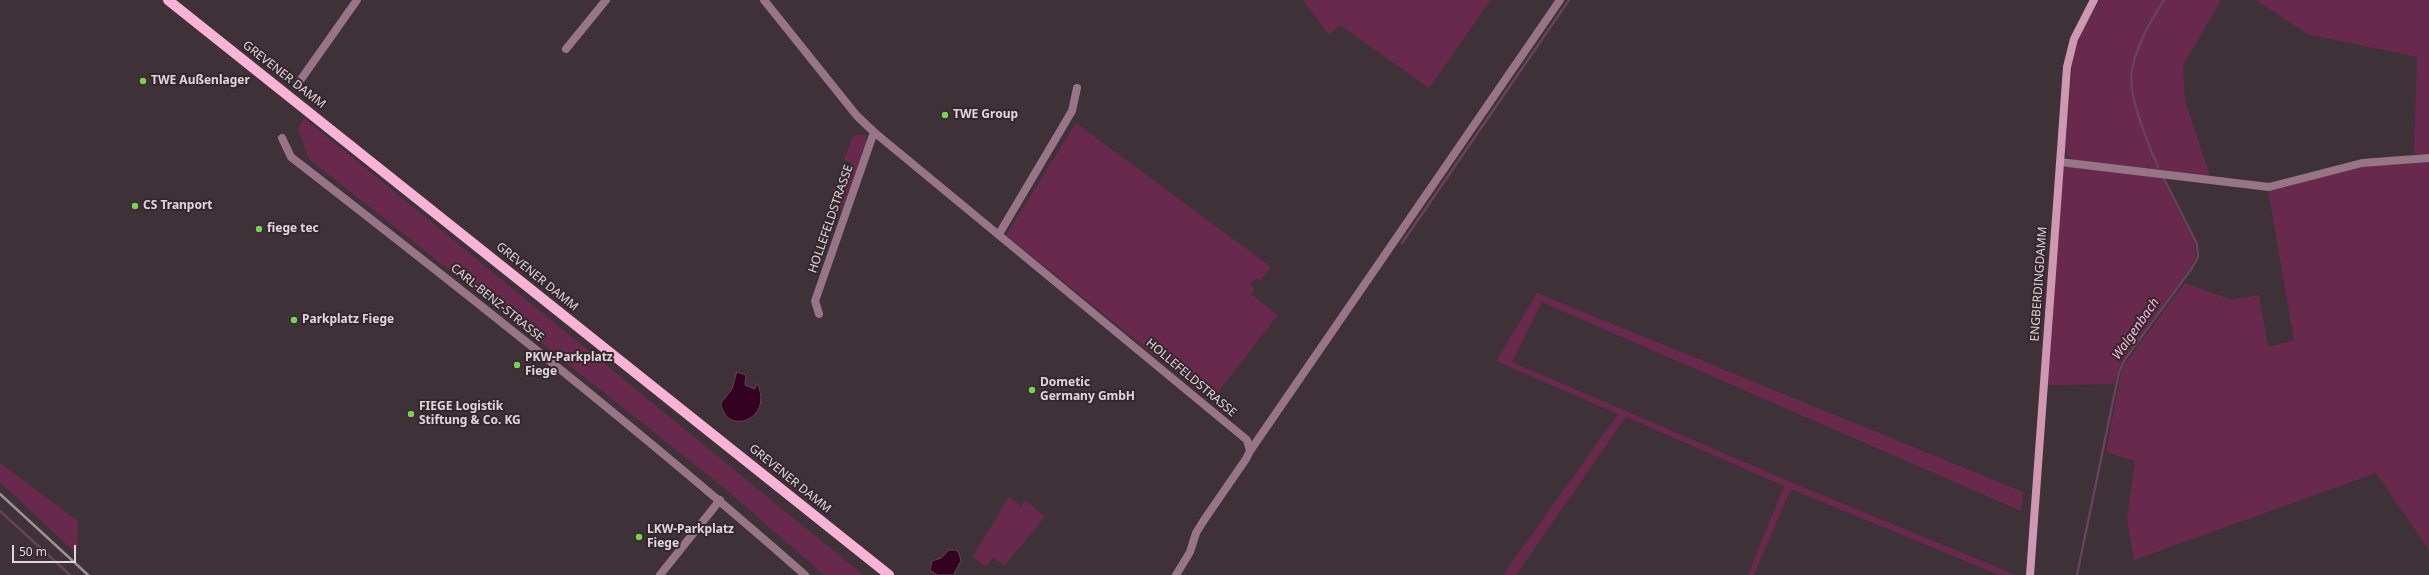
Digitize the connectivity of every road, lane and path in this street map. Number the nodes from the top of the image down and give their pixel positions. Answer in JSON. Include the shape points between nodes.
{"nodes":[{"id":1,"x":168,"y":0,"type":"edge"},
{"id":2,"x":357,"y":0,"type":"edge"},
{"id":3,"x":606,"y":0,"type":"edge"},
{"id":4,"x":764,"y":0,"type":"edge"},
{"id":5,"x":1560,"y":0,"type":"edge"},
{"id":6,"x":2094,"y":0,"type":"edge"},
{"id":7,"x":566,"y":49,"type":"dead end"},
{"id":8,"x":297,"y":85,"type":"dead end"},
{"id":9,"x":1077,"y":88,"type":"dead end"},
{"id":10,"x":874,"y":132,"type":"junction"},
{"id":11,"x":282,"y":138,"type":"dead end"},
{"id":12,"x":2429,"y":158,"type":"edge"},
{"id":13,"x":2060,"y":162,"type":"junction"},
{"id":14,"x":999,"y":234,"type":"junction"},
{"id":15,"x":819,"y":314,"type":"dead end"},
{"id":16,"x":1250,"y":452,"type":"junction"},
{"id":17,"x":720,"y":500,"type":"junction"},
{"id":18,"x":660,"y":575,"type":"edge"},
{"id":19,"x":805,"y":575,"type":"edge"},
{"id":20,"x":889,"y":575,"type":"edge"},
{"id":21,"x":1176,"y":575,"type":"edge"},
{"id":22,"x":2030,"y":575,"type":"edge"}],
"edges":[{"from":1,"to":20,"type":"main road","name":"GREVENER DAMM"},
{"from":2,"to":8,"type":"street"},
{"from":3,"to":7,"type":"street"},
{"from":4,"to":10,"type":"street","name":"HOLLEFELDSTRASSE","via":[[857,116]]},
{"from":5,"to":16,"type":"street"},
{"from":6,"to":13,"type":"street","name":"ENGBERDINGDAMM","via":[[2074,40],[2067,67]]},
{"from":9,"to":14,"type":"street","via":[[1072,111]]},
{"from":10,"to":14,"type":"street","name":"HOLLEFELDSTRASSE"},
{"from":10,"to":15,"type":"street","name":"HOLLEFELDSTRASSE","via":[[815,301]]},
{"from":11,"to":17,"type":"street","name":"CARL-BENZ-STRASSE","via":[[291,157],[426,262]]},
{"from":12,"to":13,"type":"street","via":[[2362,163],[2269,187]]},
{"from":13,"to":22,"type":"street","name":"ENGBERDINGDAMM"},
{"from":14,"to":16,"type":"street","name":"HOLLEFELDSTRASSE","via":[[1243,437]]},
{"from":16,"to":21,"type":"street","via":[[1196,533],[1190,552]]},
{"from":17,"to":18,"type":"street"},
{"from":17,"to":19,"type":"street","name":"CARL-BENZ-STRASSE"}]}
